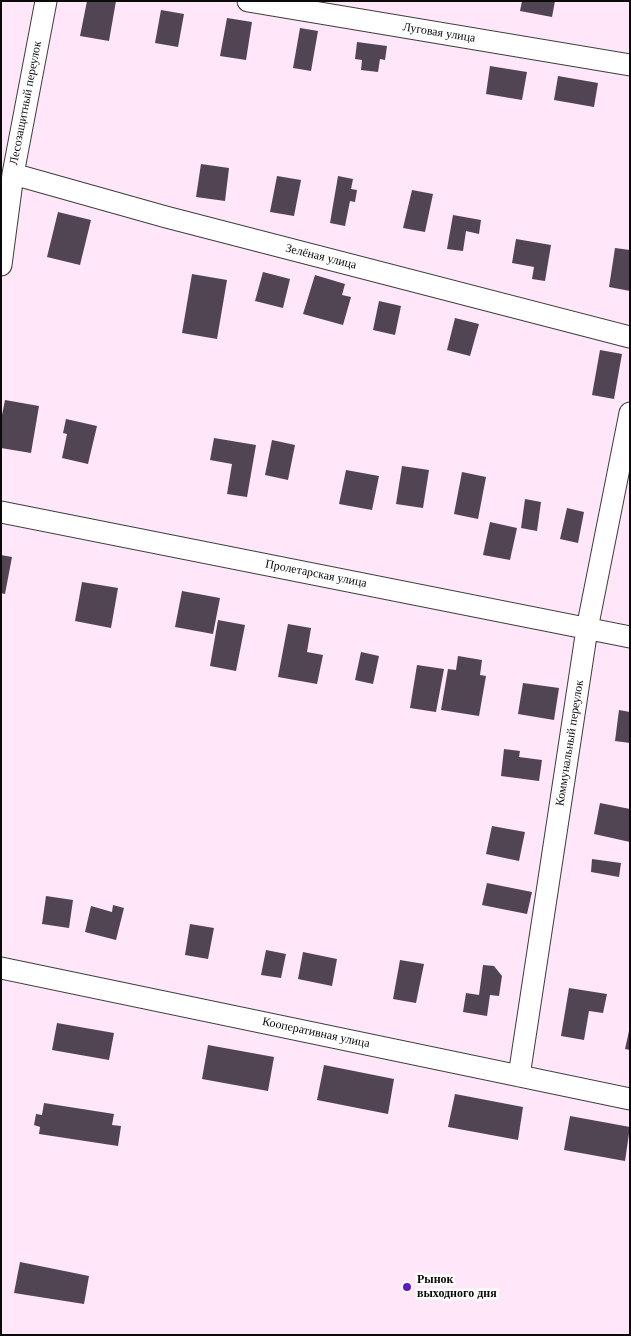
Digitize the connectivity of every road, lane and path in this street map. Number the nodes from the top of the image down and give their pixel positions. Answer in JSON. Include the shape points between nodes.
{"nodes":[{"id":1,"x":46,"y":1,"type":"edge"},
{"id":2,"x":248,"y":1,"type":"edge"},
{"id":3,"x":630,"y":65,"type":"edge"},
{"id":4,"x":13,"y":174,"type":"junction"},
{"id":5,"x":1,"y":265,"type":"edge"},
{"id":6,"x":630,"y":337,"type":"edge"},
{"id":7,"x":630,"y":413,"type":"edge"},
{"id":8,"x":1,"y":512,"type":"edge"},
{"id":9,"x":587,"y":629,"type":"junction"},
{"id":10,"x":630,"y":637,"type":"edge"},
{"id":11,"x":1,"y":968,"type":"edge"},
{"id":12,"x":519,"y":1076,"type":"junction"},
{"id":13,"x":630,"y":1099,"type":"edge"}],
"edges":[{"from":1,"to":4,"type":"street","name":"Лесозащитный переулок"},
{"from":2,"to":3,"type":"street","name":"Луговая улица"},
{"from":4,"to":5,"type":"street","name":"Лесозащитный переулок"},
{"from":4,"to":6,"type":"street","name":"Зелёная улица"},
{"from":7,"to":9,"type":"street","name":"Коммунальный переулок"},
{"from":8,"to":9,"type":"street","name":"Пролетарская улица"},
{"from":9,"to":10,"type":"street","name":"Пролетарская улица"},
{"from":9,"to":12,"type":"street","name":"Коммунальный переулок"},
{"from":11,"to":12,"type":"street","name":"Кооперативная улица"},
{"from":12,"to":13,"type":"street","name":"Кооперативная улица"}]}
